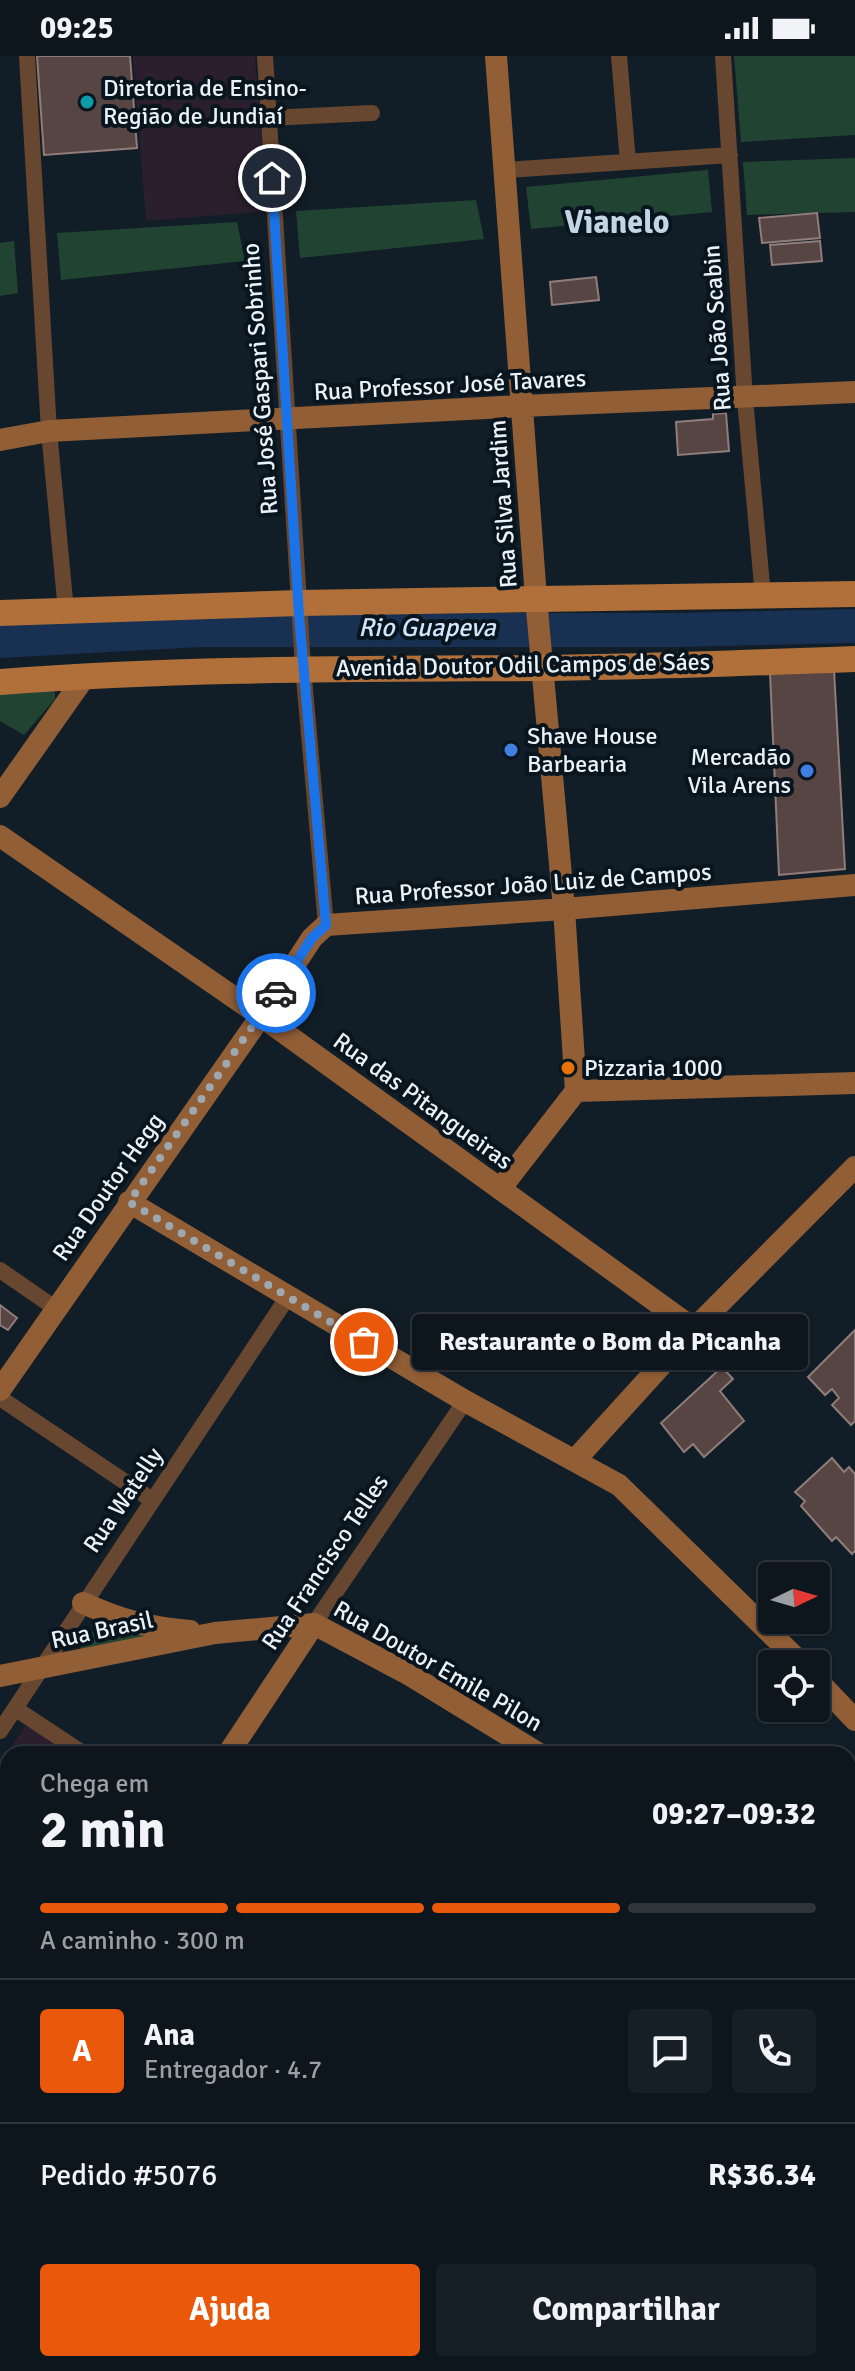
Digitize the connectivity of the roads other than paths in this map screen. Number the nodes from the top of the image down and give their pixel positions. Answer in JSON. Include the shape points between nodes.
{"nodes":[{"id":1,"x":27,"y":56,"type":"edge"},
{"id":2,"x":265,"y":56,"type":"edge"},
{"id":3,"x":496,"y":56,"type":"edge"},
{"id":4,"x":619,"y":56,"type":"edge"},
{"id":5,"x":723,"y":56,"type":"edge"},
{"id":6,"x":372,"y":113,"type":"dead end"},
{"id":7,"x":269,"y":118,"type":"junction"},
{"id":8,"x":730,"y":155,"type":"junction"},
{"id":9,"x":628,"y":162,"type":"junction"},
{"id":10,"x":506,"y":170,"type":"junction"},
{"id":11,"x":855,"y":392,"type":"edge"},
{"id":12,"x":745,"y":399,"type":"junction"},
{"id":13,"x":522,"y":406,"type":"junction"},
{"id":14,"x":287,"y":419,"type":"junction"},
{"id":15,"x":49,"y":431,"type":"junction"},
{"id":16,"x":0,"y":440,"type":"edge"},
{"id":17,"x":855,"y":594,"type":"edge"},
{"id":18,"x":763,"y":596,"type":"junction"},
{"id":19,"x":537,"y":607,"type":"junction"},
{"id":20,"x":299,"y":609,"type":"junction"},
{"id":21,"x":66,"y":611,"type":"junction"},
{"id":22,"x":0,"y":613,"type":"edge"},
{"id":23,"x":542,"y":656,"type":"junction"},
{"id":24,"x":855,"y":659,"type":"edge"},
{"id":25,"x":303,"y":661,"type":"junction"},
{"id":26,"x":86,"y":675,"type":"junction"},
{"id":27,"x":0,"y":682,"type":"edge"},
{"id":28,"x":0,"y":797,"type":"edge"},
{"id":29,"x":0,"y":836,"type":"edge"},
{"id":30,"x":855,"y":885,"type":"edge"},
{"id":31,"x":564,"y":909,"type":"junction"},
{"id":32,"x":326,"y":925,"type":"junction"},
{"id":33,"x":261,"y":1016,"type":"junction"},
{"id":34,"x":855,"y":1083,"type":"edge"},
{"id":35,"x":576,"y":1091,"type":"junction"},
{"id":36,"x":855,"y":1167,"type":"edge"},
{"id":37,"x":500,"y":1189,"type":"junction"},
{"id":38,"x":129,"y":1202,"type":"junction"},
{"id":39,"x":0,"y":1270,"type":"edge"},
{"id":40,"x":287,"y":1298,"type":"junction"},
{"id":41,"x":55,"y":1308,"type":"junction"},
{"id":42,"x":694,"y":1329,"type":"junction"},
{"id":43,"x":0,"y":1390,"type":"edge"},
{"id":44,"x":0,"y":1398,"type":"edge"},
{"id":45,"x":465,"y":1401,"type":"junction"},
{"id":46,"x":575,"y":1460,"type":"junction"},
{"id":47,"x":152,"y":1500,"type":"junction"},
{"id":48,"x":83,"y":1603,"type":"junction"},
{"id":49,"x":314,"y":1624,"type":"junction"},
{"id":50,"x":215,"y":1633,"type":"junction"},
{"id":51,"x":788,"y":1650,"type":"edge"},
{"id":52,"x":41,"y":1669,"type":"junction"},
{"id":53,"x":0,"y":1676,"type":"edge"},
{"id":54,"x":830,"y":1694,"type":"edge"},
{"id":55,"x":16,"y":1709,"type":"junction"},
{"id":56,"x":855,"y":1720,"type":"edge"},
{"id":57,"x":0,"y":1731,"type":"edge"},
{"id":58,"x":72,"y":1746,"type":"edge"},
{"id":59,"x":233,"y":1746,"type":"edge"},
{"id":60,"x":526,"y":1746,"type":"edge"}],
"edges":[{"from":1,"to":15,"type":"street"},
{"from":2,"to":7,"type":"street","name":"Rua José Gaspari Sobrinho"},
{"from":3,"to":10,"type":"street","name":"Rua Silva Jardim"},
{"from":4,"to":9,"type":"street"},
{"from":5,"to":8,"type":"street","name":"Rua João Scabin"},
{"from":6,"to":7,"type":"street"},
{"from":7,"to":14,"type":"street","name":"Rua José Gaspari Sobrinho"},
{"from":8,"to":9,"type":"street"},
{"from":8,"to":12,"type":"street","name":"Rua João Scabin"},
{"from":9,"to":10,"type":"street"},
{"from":10,"to":13,"type":"street","name":"Rua Silva Jardim"},
{"from":11,"to":12,"type":"street","name":"Rua Professor José Tavares"},
{"from":12,"to":13,"type":"street","name":"Rua Professor José Tavares"},
{"from":12,"to":18,"type":"street","name":"Rua João Scabin"},
{"from":13,"to":14,"type":"street","name":"Rua Professor José Tavares"},
{"from":13,"to":19,"type":"street","name":"Rua Silva Jardim"},
{"from":14,"to":15,"type":"street","name":"Rua Professor José Tavares"},
{"from":14,"to":20,"type":"street","name":"Rua José Gaspari Sobrinho"},
{"from":15,"to":16,"type":"street","name":"Rua Professor José Tavares"},
{"from":15,"to":21,"type":"street"},
{"from":17,"to":18,"type":"main road"},
{"from":18,"to":19,"type":"main road"},
{"from":19,"to":20,"type":"main road"},
{"from":19,"to":23,"type":"street","name":"Rua Silva Jardim"},
{"from":20,"to":21,"type":"main road"},
{"from":20,"to":25,"type":"street","name":"Rua José Gaspari Sobrinho"},
{"from":21,"to":22,"type":"main road"},
{"from":23,"to":24,"type":"main road","name":"Avenida Doutor Odil Campos de Sáes"},
{"from":23,"to":25,"type":"main road","name":"Avenida Doutor Odil Campos de Sáes"},
{"from":23,"to":31,"type":"street","name":"Rua Silva Jardim"},
{"from":25,"to":26,"type":"main road","name":"Avenida Doutor Odil Campos de Sáes"},
{"from":25,"to":32,"type":"street"},
{"from":26,"to":27,"type":"main road","name":"Avenida Doutor Odil Campos de Sáes"},
{"from":26,"to":28,"type":"street"},
{"from":29,"to":33,"type":"street","name":"Rua das Pitangueiras"},
{"from":30,"to":31,"type":"street","name":"Rua Professor João Luiz de Campos"},
{"from":31,"to":32,"type":"street","name":"Rua Professor João Luiz de Campos"},
{"from":31,"to":35,"type":"street","name":"Rua Silva Jardim"},
{"from":32,"to":33,"type":"street","name":"Rua Professor João Luiz de Campos"},
{"from":33,"to":37,"type":"street","name":"Rua das Pitangueiras"},
{"from":33,"to":38,"type":"street","name":"Rua Doutor Hegg"},
{"from":34,"to":35,"type":"street"},
{"from":35,"to":37,"type":"street"},
{"from":36,"to":42,"type":"street"},
{"from":37,"to":42,"type":"street","name":"Rua das Pitangueiras"},
{"from":38,"to":40,"type":"street"},
{"from":38,"to":41,"type":"street","name":"Rua Doutor Hegg"},
{"from":39,"to":41,"type":"street"},
{"from":40,"to":45,"type":"street"},
{"from":40,"to":47,"type":"street","name":"Rua Watelly"},
{"from":41,"to":43,"type":"street","name":"Rua Doutor Hegg"},
{"from":42,"to":46,"type":"street"},
{"from":44,"to":47,"type":"street"},
{"from":45,"to":46,"type":"street"},
{"from":45,"to":49,"type":"street","name":"Rua Francisco Telles"},
{"from":46,"to":51,"type":"street","via":[[619,1485]]},
{"from":47,"to":48,"type":"street","name":"Rua Watelly"},
{"from":48,"to":50,"type":"street","via":[[149,1628]]},
{"from":48,"to":52,"type":"street","name":"Rua Watelly"},
{"from":49,"to":50,"type":"street","name":"Rua Doutor Emile Pilon"},
{"from":49,"to":59,"type":"street","name":"Rua Francisco Telles"},
{"from":49,"to":60,"type":"street","name":"Rua Doutor Emile Pilon"},
{"from":50,"to":52,"type":"street","name":"Rua Brasil"},
{"from":52,"to":53,"type":"street","name":"Rua Brasil"},
{"from":52,"to":55,"type":"street","name":"Rua Watelly"},
{"from":54,"to":56,"type":"street"},
{"from":55,"to":57,"type":"street","name":"Rua Watelly"},
{"from":55,"to":58,"type":"street"}]}
